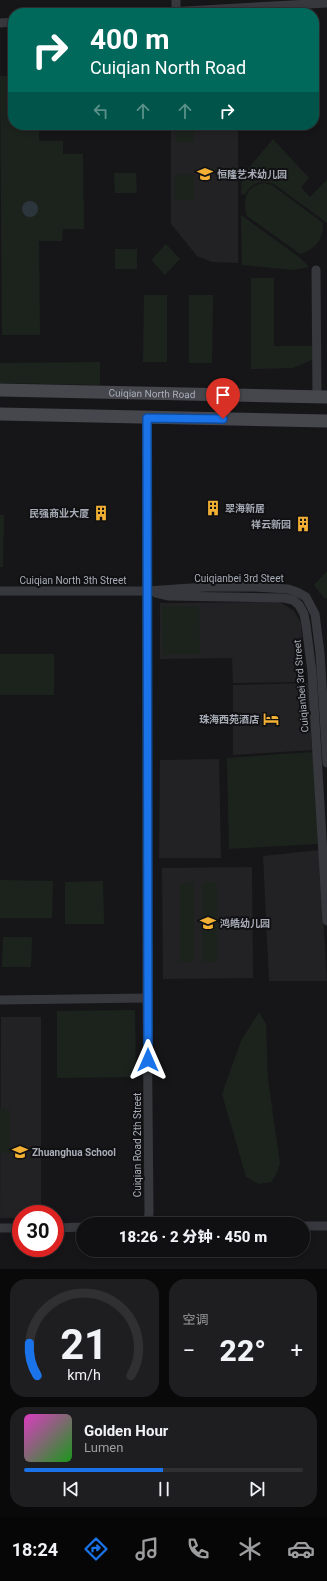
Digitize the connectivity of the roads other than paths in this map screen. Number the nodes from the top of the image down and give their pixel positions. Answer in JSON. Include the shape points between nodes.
{"nodes":[{"id":1,"x":327,"y":3,"type":"edge"},
{"id":2,"x":233,"y":8,"type":"edge"},
{"id":3,"x":316,"y":270,"type":"dead end"},
{"id":4,"x":0,"y":390,"type":"edge"},
{"id":5,"x":322,"y":397,"type":"edge"},
{"id":6,"x":0,"y":414,"type":"edge"},
{"id":7,"x":147,"y":418,"type":"junction"},
{"id":8,"x":327,"y":421,"type":"edge"},
{"id":9,"x":0,"y":591,"type":"edge"},
{"id":10,"x":147,"y":591,"type":"junction"},
{"id":11,"x":327,"y":762,"type":"edge"},
{"id":12,"x":327,"y":921,"type":"edge"},
{"id":13,"x":147,"y":998,"type":"junction"},
{"id":14,"x":0,"y":1000,"type":"edge"},
{"id":15,"x":148,"y":1217,"type":"edge"},
{"id":16,"x":310,"y":1226,"type":"edge"},
{"id":17,"x":327,"y":1226,"type":"edge"},
{"id":18,"x":76,"y":1227,"type":"edge"},
{"id":19,"x":0,"y":1228,"type":"edge"},
{"id":20,"x":12,"y":1228,"type":"edge"},
{"id":21,"x":64,"y":1228,"type":"edge"}],
"edges":[{"from":1,"to":2,"type":"street"},
{"from":3,"to":5,"type":"street"},
{"from":4,"to":5,"type":"main road","name":"Cuiqian North Road"},
{"from":6,"to":7,"type":"main road"},
{"from":7,"to":8,"type":"main road"},
{"from":7,"to":10,"type":"street","name":"Cuiqian Road 2th Street"},
{"from":9,"to":10,"type":"street","name":"Cuiqian North 3th Street"},
{"from":10,"to":11,"type":"street","name":"Cuiqianbei 3rd Steet","via":[[206,587],[288,588],[306,597],[315,614],[318,637]]},
{"from":10,"to":12,"type":"street","name":"Cuiqianbei 3rd Street","via":[[169,596],[284,598],[299,604],[304,614],[312,672]]},
{"from":10,"to":13,"type":"street","name":"Cuiqian Road 2th Street"},
{"from":13,"to":14,"type":"street"},
{"from":13,"to":15,"type":"street","name":"Cuiqian Road 2th Street"},
{"from":16,"to":17,"type":"street"},
{"from":18,"to":21,"type":"street"},
{"from":19,"to":20,"type":"street"}]}
